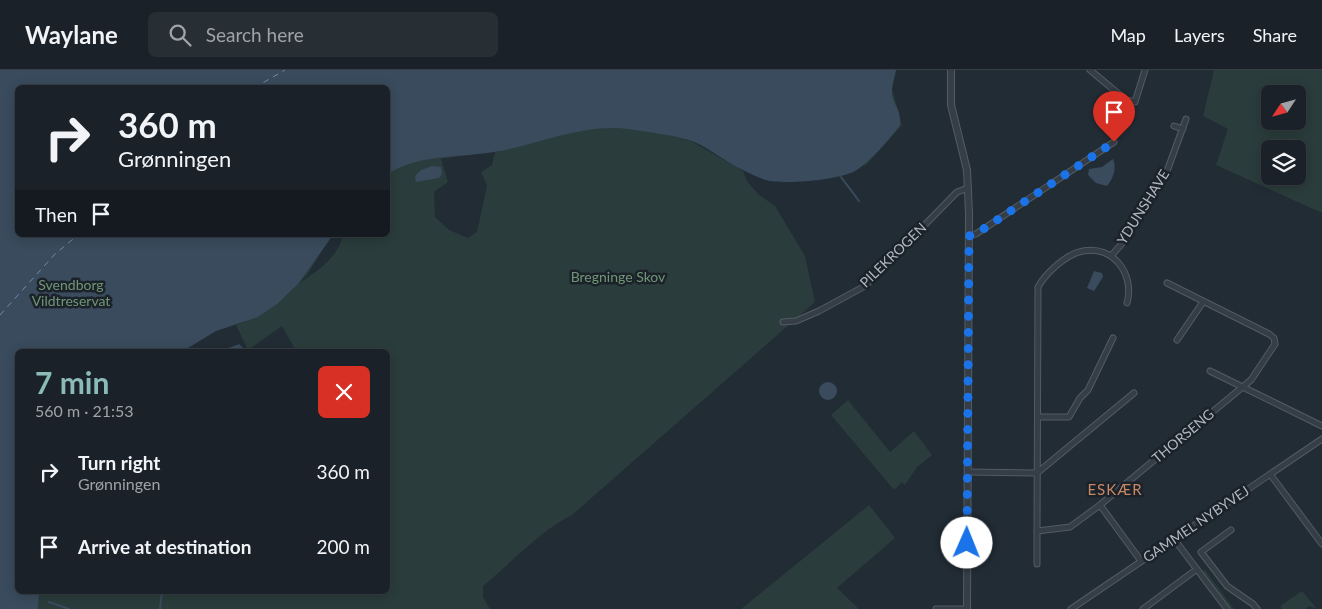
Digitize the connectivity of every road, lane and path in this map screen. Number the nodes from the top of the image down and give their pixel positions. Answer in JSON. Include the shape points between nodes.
{"nodes":[{"id":1,"x":951,"y":70,"type":"edge"},
{"id":2,"x":1090,"y":70,"type":"edge"},
{"id":3,"x":1145,"y":70,"type":"edge"},
{"id":4,"x":1186,"y":119,"type":"dead end"},
{"id":5,"x":1174,"y":126,"type":"dead end"},
{"id":6,"x":1182,"y":129,"type":"junction"},
{"id":7,"x":1114,"y":142,"type":"dead end"},
{"id":8,"x":968,"y":188,"type":"junction"},
{"id":9,"x":969,"y":236,"type":"junction"},
{"id":10,"x":1111,"y":256,"type":"junction"},
{"id":11,"x":1167,"y":284,"type":"dead end"},
{"id":12,"x":1203,"y":302,"type":"junction"},
{"id":13,"x":1127,"y":303,"type":"dead end"},
{"id":14,"x":783,"y":322,"type":"dead end"},
{"id":15,"x":1113,"y":338,"type":"dead end"},
{"id":16,"x":1177,"y":340,"type":"dead end"},
{"id":17,"x":1210,"y":371,"type":"dead end"},
{"id":18,"x":1243,"y":386,"type":"junction"},
{"id":19,"x":1134,"y":393,"type":"dead end"},
{"id":20,"x":1038,"y":418,"type":"junction"},
{"id":21,"x":1322,"y":426,"type":"edge"},
{"id":22,"x":1322,"y":439,"type":"edge"},
{"id":23,"x":968,"y":472,"type":"junction"},
{"id":24,"x":1037,"y":472,"type":"junction"},
{"id":25,"x":1270,"y":474,"type":"junction"},
{"id":26,"x":1100,"y":505,"type":"junction"},
{"id":27,"x":1231,"y":530,"type":"dead end"},
{"id":28,"x":1037,"y":531,"type":"junction"},
{"id":29,"x":1174,"y":539,"type":"junction"},
{"id":30,"x":1322,"y":544,"type":"edge"},
{"id":31,"x":1141,"y":561,"type":"junction"},
{"id":32,"x":1208,"y":562,"type":"junction"},
{"id":33,"x":1037,"y":564,"type":"dead end"},
{"id":34,"x":1198,"y":570,"type":"junction"},
{"id":35,"x":936,"y":609,"type":"edge"},
{"id":36,"x":967,"y":609,"type":"edge"},
{"id":37,"x":1071,"y":609,"type":"edge"},
{"id":38,"x":1143,"y":609,"type":"edge"},
{"id":39,"x":1227,"y":609,"type":"edge"},
{"id":40,"x":1258,"y":609,"type":"edge"}],
"edges":[{"from":1,"to":8,"type":"street","via":[[951,105],[966,165]]},
{"from":2,"to":3,"type":"street","via":[[1126,100],[1136,102]]},
{"from":4,"to":6,"type":"street","name":"YDUNSHAVE"},
{"from":5,"to":6,"type":"street"},
{"from":6,"to":10,"type":"street","name":"YDUNSHAVE","via":[[1166,174]]},
{"from":7,"to":9,"type":"street","via":[[1048,188]]},
{"from":8,"to":9,"type":"street"},
{"from":8,"to":14,"type":"street","name":"PILEKROGEN","via":[[957,192],[864,286],[796,321]]},
{"from":9,"to":23,"type":"street"},
{"from":10,"to":13,"type":"street","name":"YDUNSHAVE","via":[[1127,277],[1130,290]]},
{"from":10,"to":20,"type":"street","name":"YDUNSHAVE","via":[[1098,250],[1077,252],[1065,259],[1038,287]]},
{"from":11,"to":12,"type":"street"},
{"from":12,"to":16,"type":"street"},
{"from":12,"to":18,"type":"street","name":"THORSENG","via":[[1274,338],[1273,350]]},
{"from":15,"to":20,"type":"street","via":[[1088,390],[1069,417]]},
{"from":17,"to":18,"type":"street"},
{"from":18,"to":21,"type":"street"},
{"from":18,"to":26,"type":"street","name":"THORSENG"},
{"from":19,"to":24,"type":"street"},
{"from":20,"to":24,"type":"street"},
{"from":22,"to":25,"type":"street","name":"GAMMEL NYBYVEJ"},
{"from":23,"to":24,"type":"street"},
{"from":23,"to":36,"type":"street"},
{"from":24,"to":28,"type":"street"},
{"from":25,"to":29,"type":"street","name":"GAMMEL NYBYVEJ"},
{"from":25,"to":30,"type":"street"},
{"from":26,"to":28,"type":"street","name":"THORSENG","via":[[1070,527]]},
{"from":26,"to":31,"type":"street"},
{"from":27,"to":32,"type":"street","via":[[1201,552]]},
{"from":28,"to":33,"type":"street"},
{"from":29,"to":31,"type":"street","name":"GAMMEL NYBYVEJ"},
{"from":29,"to":34,"type":"street"},
{"from":31,"to":37,"type":"street","name":"GAMMEL NYBYVEJ"},
{"from":32,"to":34,"type":"street"},
{"from":32,"to":40,"type":"street","via":[[1227,586]]},
{"from":34,"to":38,"type":"street"},
{"from":34,"to":39,"type":"street"},
{"from":35,"to":36,"type":"street"}]}
